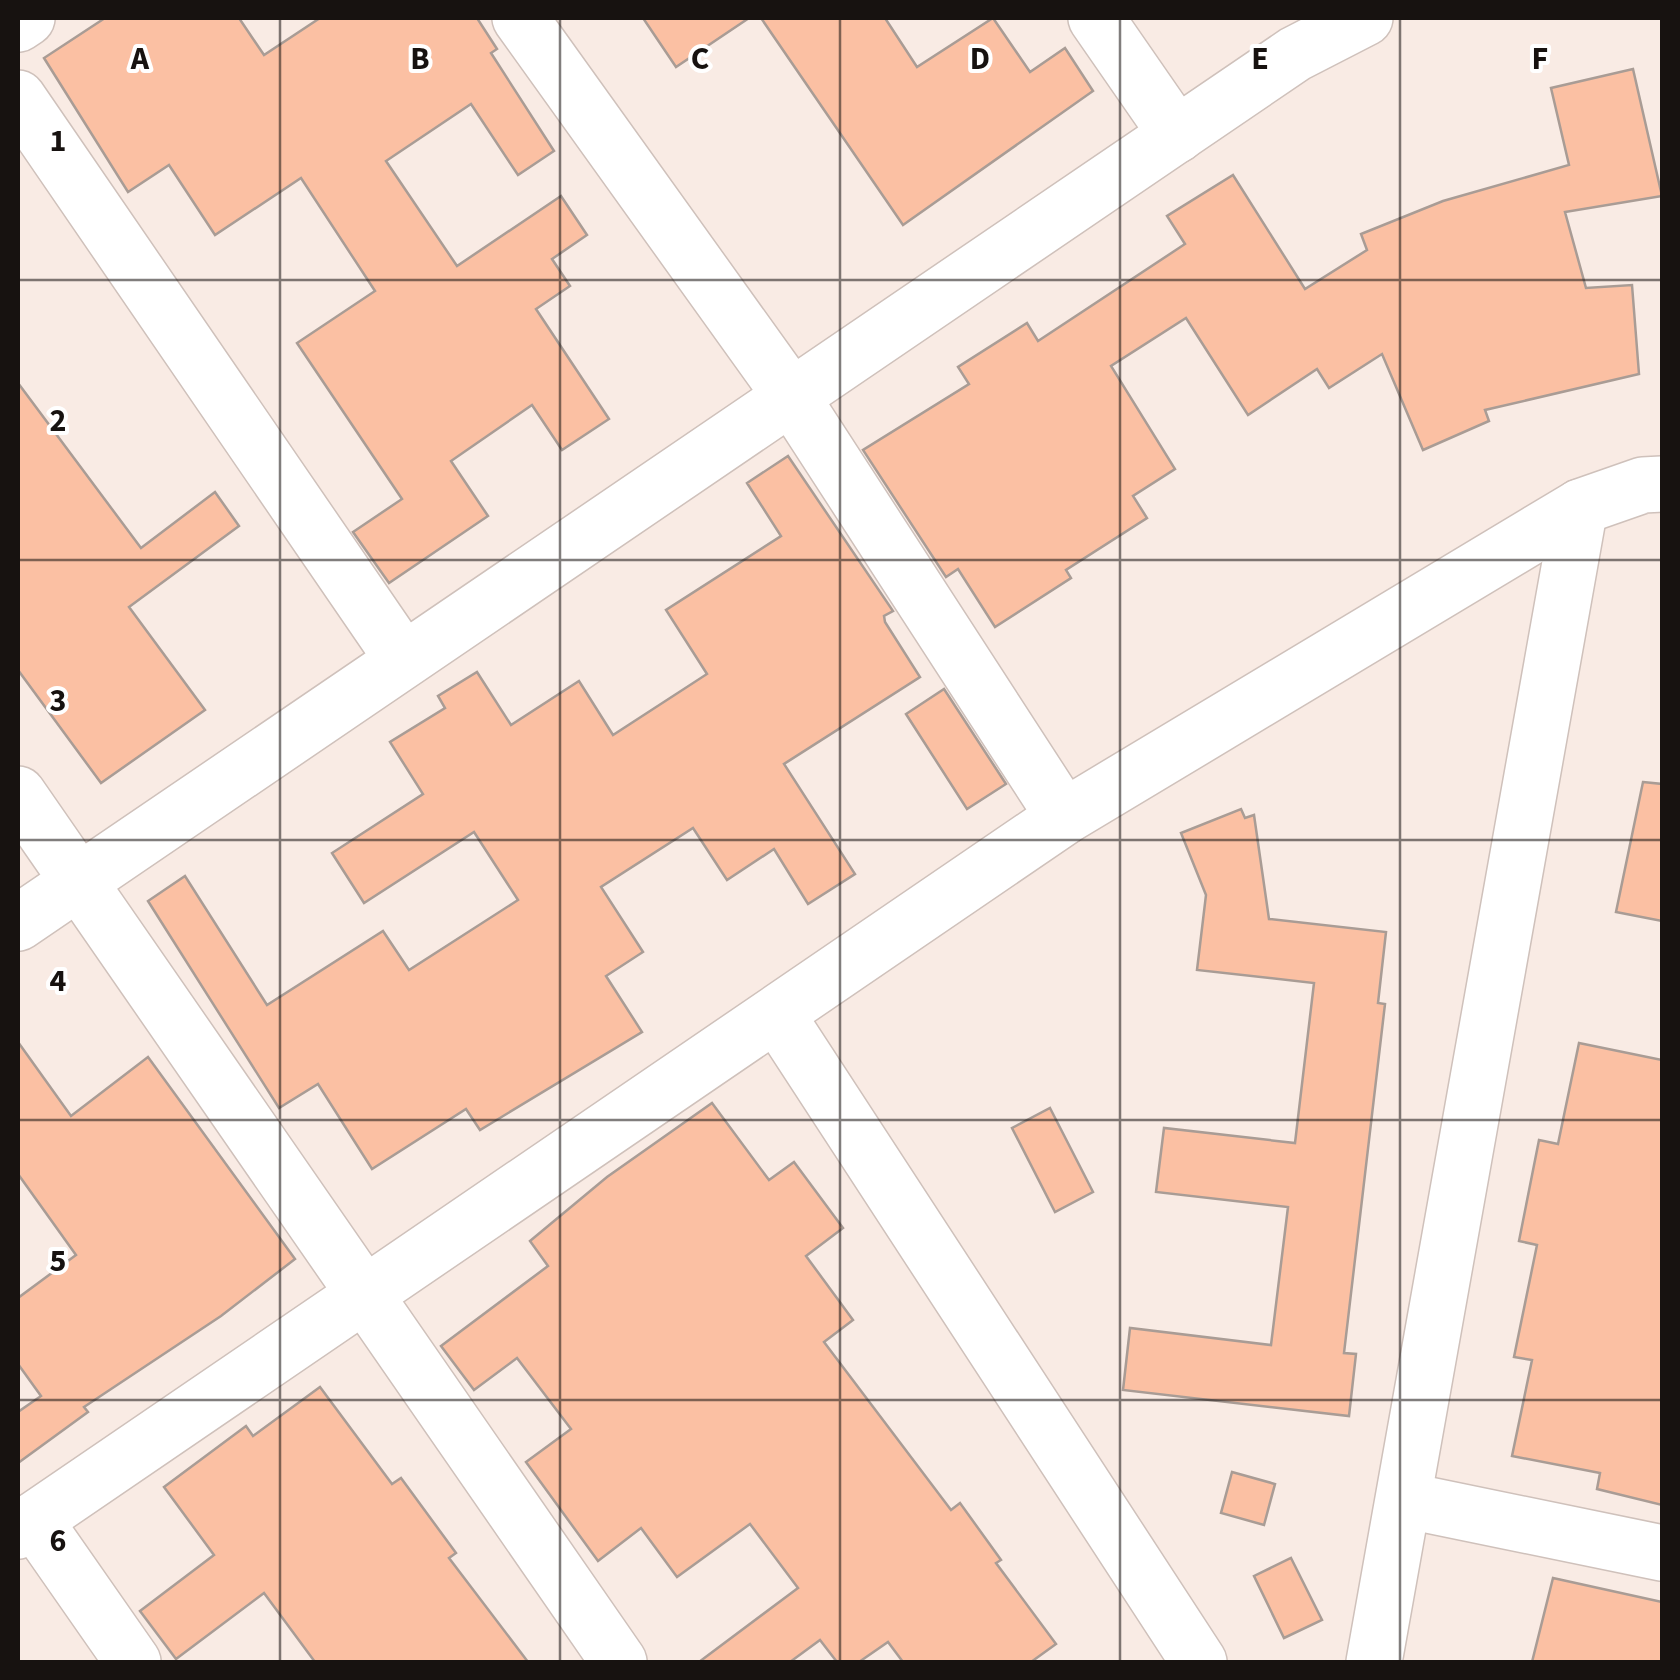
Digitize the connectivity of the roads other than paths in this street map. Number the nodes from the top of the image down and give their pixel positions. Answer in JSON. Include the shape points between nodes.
{"nodes":[{"id":1,"x":27,"y":18,"type":"edge"},
{"id":2,"x":520,"y":18,"type":"edge"},
{"id":3,"x":1096,"y":18,"type":"edge"},
{"id":4,"x":1365,"y":18,"type":"edge"},
{"id":5,"x":18,"y":24,"type":"edge"},
{"id":6,"x":18,"y":98,"type":"edge"},
{"id":7,"x":1177,"y":135,"type":"junction"},
{"id":8,"x":791,"y":396,"type":"junction"},
{"id":9,"x":1662,"y":484,"type":"edge"},
{"id":10,"x":1580,"y":506,"type":"junction"},
{"id":11,"x":402,"y":658,"type":"junction"},
{"id":12,"x":18,"y":794,"type":"edge"},
{"id":13,"x":1064,"y":817,"type":"junction"},
{"id":14,"x":79,"y":880,"type":"junction"},
{"id":15,"x":18,"y":924,"type":"edge"},
{"id":16,"x":777,"y":1015,"type":"junction"},
{"id":17,"x":367,"y":1296,"type":"junction"},
{"id":18,"x":1404,"y":1500,"type":"junction"},
{"id":19,"x":26,"y":1525,"type":"edge"},
{"id":20,"x":1662,"y":1553,"type":"edge"},
{"id":21,"x":133,"y":1662,"type":"edge"},
{"id":22,"x":618,"y":1662,"type":"edge"},
{"id":23,"x":1199,"y":1662,"type":"edge"},
{"id":24,"x":1374,"y":1662,"type":"edge"}],
"edges":[{"from":1,"to":5,"type":"street"},
{"from":2,"to":8,"type":"street"},
{"from":3,"to":7,"type":"street"},
{"from":4,"to":7,"type":"street","via":[[1296,54]]},
{"from":6,"to":11,"type":"street"},
{"from":7,"to":8,"type":"street"},
{"from":8,"to":11,"type":"street"},
{"from":8,"to":13,"type":"street"},
{"from":9,"to":10,"type":"street"},
{"from":10,"to":13,"type":"street"},
{"from":10,"to":18,"type":"street"},
{"from":11,"to":14,"type":"street"},
{"from":12,"to":14,"type":"street"},
{"from":13,"to":16,"type":"street"},
{"from":14,"to":15,"type":"street"},
{"from":14,"to":17,"type":"street"},
{"from":16,"to":17,"type":"street"},
{"from":16,"to":23,"type":"street"},
{"from":17,"to":19,"type":"street"},
{"from":17,"to":22,"type":"street"},
{"from":18,"to":20,"type":"street"},
{"from":18,"to":24,"type":"street"},
{"from":19,"to":21,"type":"street"}]}
